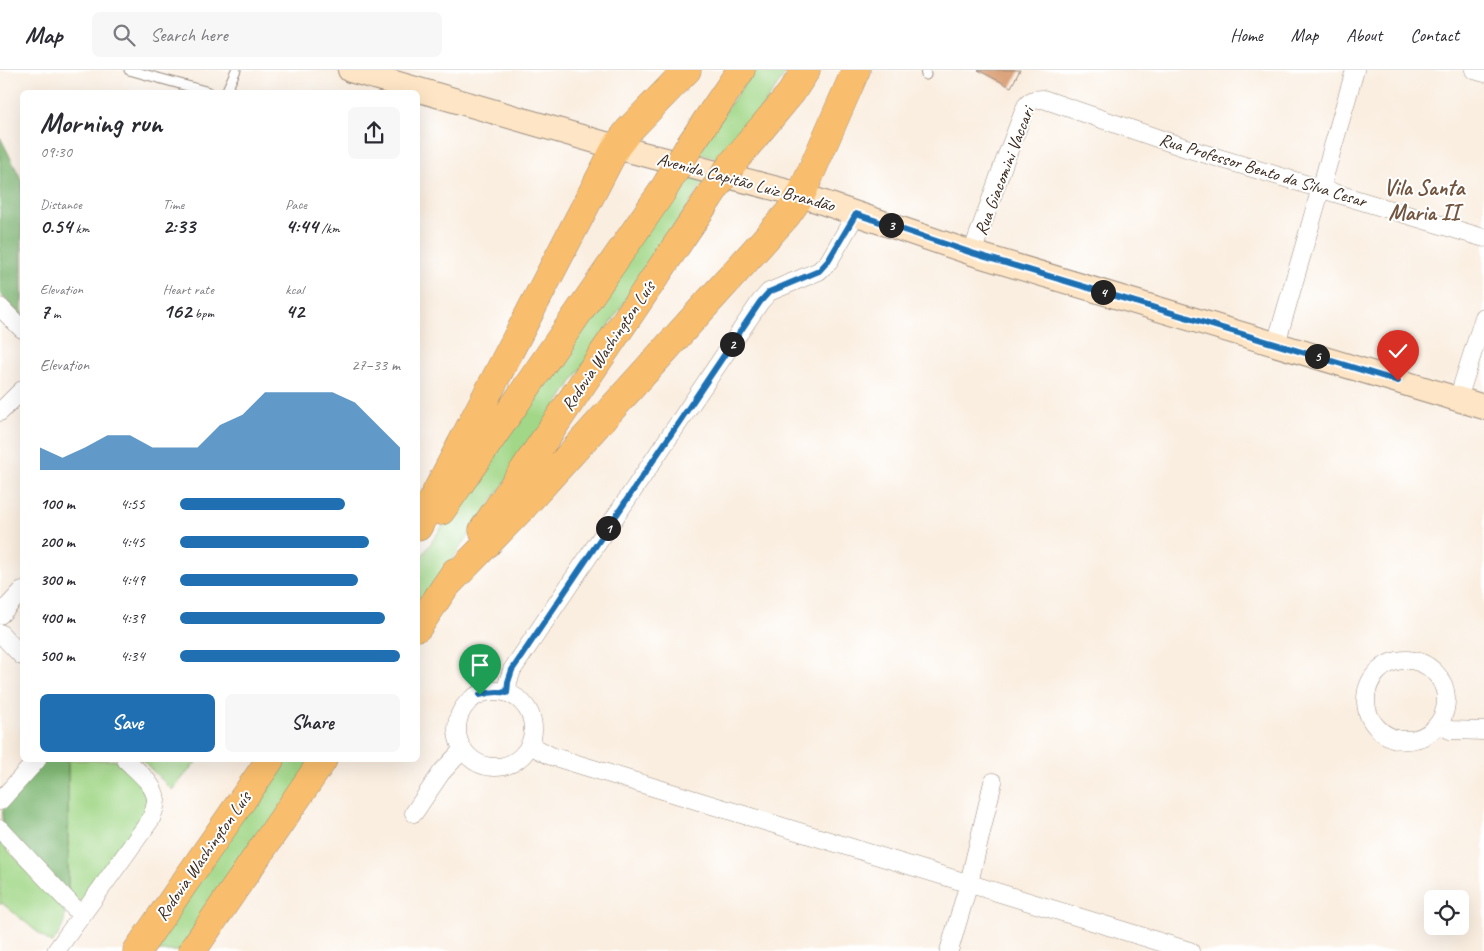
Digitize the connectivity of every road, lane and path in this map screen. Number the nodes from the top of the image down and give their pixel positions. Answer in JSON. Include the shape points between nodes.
{"nodes":[{"id":1,"x":129,"y":70,"type":"edge"},
{"id":2,"x":236,"y":70,"type":"edge"},
{"id":3,"x":350,"y":70,"type":"edge"},
{"id":4,"x":687,"y":70,"type":"edge"},
{"id":5,"x":741,"y":70,"type":"edge"},
{"id":6,"x":806,"y":70,"type":"edge"},
{"id":7,"x":856,"y":70,"type":"edge"},
{"id":8,"x":1355,"y":70,"type":"edge"},
{"id":9,"x":1474,"y":70,"type":"edge"},
{"id":10,"x":1484,"y":73,"type":"edge"},
{"id":11,"x":384,"y":75,"type":"edge"},
{"id":12,"x":202,"y":90,"type":"edge"},
{"id":13,"x":227,"y":90,"type":"edge"},
{"id":14,"x":1043,"y":99,"type":"joint"},
{"id":15,"x":616,"y":147,"type":"junction"},
{"id":16,"x":1322,"y":188,"type":"junction"},
{"id":17,"x":801,"y":195,"type":"junction"},
{"id":18,"x":856,"y":214,"type":"junction"},
{"id":19,"x":1484,"y":238,"type":"edge"},
{"id":20,"x":972,"y":253,"type":"junction"},
{"id":21,"x":0,"y":307,"type":"edge"},
{"id":22,"x":1484,"y":317,"type":"edge"},
{"id":23,"x":20,"y":327,"type":"edge"},
{"id":24,"x":1276,"y":344,"type":"junction"},
{"id":25,"x":20,"y":392,"type":"edge"},
{"id":26,"x":1458,"y":399,"type":"junction"},
{"id":27,"x":1484,"y":407,"type":"edge"},
{"id":28,"x":0,"y":412,"type":"edge"},
{"id":29,"x":420,"y":523,"type":"edge"},
{"id":30,"x":420,"y":543,"type":"edge"},
{"id":31,"x":444,"y":588,"type":"junction"},
{"id":32,"x":20,"y":593,"type":"edge"},
{"id":33,"x":0,"y":615,"type":"edge"},
{"id":34,"x":420,"y":624,"type":"edge"},
{"id":35,"x":0,"y":633,"type":"edge"},
{"id":36,"x":20,"y":654,"type":"edge"},
{"id":37,"x":507,"y":693,"type":"junction"},
{"id":38,"x":1438,"y":724,"type":"junction"},
{"id":39,"x":1484,"y":731,"type":"edge"},
{"id":40,"x":530,"y":745,"type":"junction"},
{"id":41,"x":463,"y":749,"type":"junction"},
{"id":42,"x":35,"y":762,"type":"edge"},
{"id":43,"x":128,"y":762,"type":"edge"},
{"id":44,"x":269,"y":762,"type":"edge"},
{"id":45,"x":322,"y":762,"type":"edge"},
{"id":46,"x":993,"y":782,"type":"dead end"},
{"id":47,"x":0,"y":801,"type":"edge"},
{"id":48,"x":414,"y":813,"type":"dead end"},
{"id":49,"x":0,"y":829,"type":"edge"},
{"id":50,"x":969,"y":883,"type":"junction"},
{"id":51,"x":81,"y":915,"type":"junction"},
{"id":52,"x":56,"y":951,"type":"edge"},
{"id":53,"x":137,"y":951,"type":"edge"},
{"id":54,"x":192,"y":951,"type":"edge"},
{"id":55,"x":949,"y":951,"type":"edge"},
{"id":56,"x":1190,"y":951,"type":"edge"}],
"edges":[{"from":1,"to":12,"type":"lane"},
{"from":2,"to":13,"type":"lane"},
{"from":3,"to":11,"type":"main road","name":"Avenida Capitão Luiz Brandão"},
{"from":4,"to":15,"type":"highway"},
{"from":5,"to":30,"type":"highway","bridge":true,"via":[[662,192]]},
{"from":6,"to":31,"type":"highway","name":"Rodovia Washington Luís","bridge":true,"via":[[731,165]]},
{"from":7,"to":17,"type":"highway"},
{"from":8,"to":16,"type":"street"},
{"from":9,"to":10,"type":"street"},
{"from":11,"to":15,"type":"main road","name":"Avenida Capitão Luiz Brandão"},
{"from":14,"to":16,"type":"street","name":"Rua Professor Bento da Silva Cesar","via":[[1189,149]]},
{"from":14,"to":20,"type":"street","name":"Rua Giacomini Vaccari","via":[[1030,101],[1026,106]]},
{"from":15,"to":17,"type":"main road","name":"Avenida Capitão Luiz Brandão"},
{"from":15,"to":29,"type":"highway"},
{"from":16,"to":19,"type":"street","name":"Rua Professor Bento da Silva Cesar"},
{"from":16,"to":24,"type":"street"},
{"from":17,"to":18,"type":"main road","name":"Avenida Capitão Luiz Brandão"},
{"from":17,"to":31,"type":"highway","via":[[787,215],[682,332],[521,509]]},
{"from":18,"to":20,"type":"main road","name":"Avenida Capitão Luiz Brandão"},
{"from":18,"to":37,"type":"street","via":[[819,271],[769,292],[760,302],[512,670]]},
{"from":20,"to":24,"type":"main road","name":"Avenida Capitão Luiz Brandão"},
{"from":21,"to":23,"type":"street"},
{"from":22,"to":26,"type":"street"},
{"from":24,"to":26,"type":"main road","name":"Avenida Capitão Luiz Brandão"},
{"from":25,"to":28,"type":"street"},
{"from":26,"to":27,"type":"main road","name":"Avenida Capitão Luiz Brandão"},
{"from":31,"to":34,"type":"highway","name":"Rodovia Washington Luís"},
{"from":32,"to":33,"type":"street"},
{"from":35,"to":36,"type":"street"},
{"from":37,"to":40,"type":"street","via":[[528,710],[533,728]]},
{"from":37,"to":41,"type":"street","via":[[489,692],[472,699],[466,706],[458,722]]},
{"from":38,"to":38,"type":"street","via":[[1446,707],[1446,697],[1440,678],[1434,671],[1408,659],[1380,668],[1369,684],[1366,703],[1372,721],[1385,735],[1414,740],[1431,732]]},
{"from":38,"to":39,"type":"street","via":[[1450,730]]},
{"from":40,"to":41,"type":"street","via":[[518,760],[502,767],[476,762]]},
{"from":40,"to":50,"type":"street","via":[[550,756]]},
{"from":41,"to":48,"type":"street","via":[[441,773]]},
{"from":42,"to":47,"type":"street"},
{"from":43,"to":51,"type":"street","via":[[152,788],[155,808]]},
{"from":44,"to":53,"type":"highway","name":"Rodovia Washington Luís"},
{"from":45,"to":54,"type":"highway"},
{"from":46,"to":50,"type":"street"},
{"from":49,"to":51,"type":"street"},
{"from":50,"to":55,"type":"street"},
{"from":50,"to":56,"type":"street"},
{"from":51,"to":52,"type":"street"}]}
